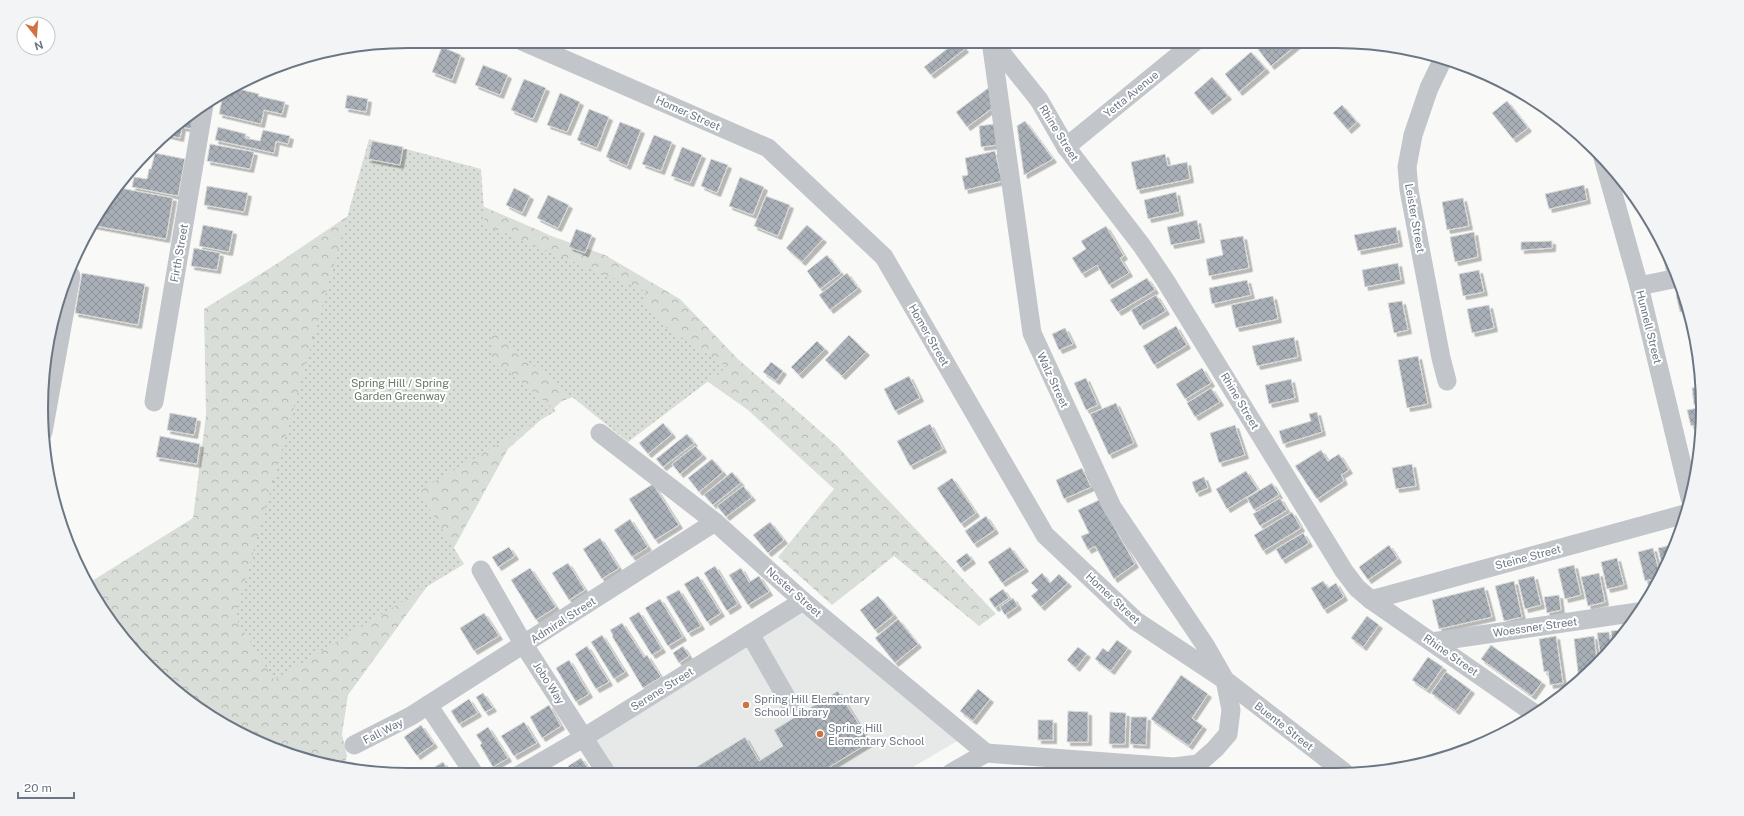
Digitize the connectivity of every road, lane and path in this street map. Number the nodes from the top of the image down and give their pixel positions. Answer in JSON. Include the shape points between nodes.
{"nodes":[{"id":1,"x":538,"y":48,"type":"edge"},
{"id":2,"x":992,"y":48,"type":"edge"},
{"id":3,"x":997,"y":48,"type":"edge"},
{"id":4,"x":1187,"y":48,"type":"edge"},
{"id":5,"x":1441,"y":64,"type":"edge"},
{"id":6,"x":203,"y":113,"type":"edge"},
{"id":7,"x":1066,"y":148,"type":"junction"},
{"id":8,"x":1606,"y":170,"type":"edge"},
{"id":9,"x":1672,"y":279,"type":"edge"},
{"id":10,"x":69,"y":286,"type":"edge"},
{"id":11,"x":1639,"y":286,"type":"junction"},
{"id":12,"x":1447,"y":380,"type":"dead end"},
{"id":13,"x":154,"y":402,"type":"dead end"},
{"id":14,"x":48,"y":403,"type":"edge"},
{"id":15,"x":600,"y":433,"type":"dead end"},
{"id":16,"x":1687,"y":486,"type":"edge"},
{"id":17,"x":1680,"y":515,"type":"edge"},
{"id":18,"x":715,"y":522,"type":"junction"},
{"id":19,"x":481,"y":570,"type":"dead end"},
{"id":20,"x":1371,"y":600,"type":"junction"},
{"id":21,"x":804,"y":601,"type":"junction"},
{"id":22,"x":1632,"y":613,"type":"edge"},
{"id":23,"x":750,"y":634,"type":"junction"},
{"id":24,"x":1432,"y":642,"type":"junction"},
{"id":25,"x":524,"y":645,"type":"junction"},
{"id":26,"x":1225,"y":680,"type":"junction"},
{"id":27,"x":790,"y":704,"type":"dead end"},
{"id":28,"x":428,"y":705,"type":"junction"},
{"id":29,"x":1530,"y":711,"type":"edge"},
{"id":30,"x":411,"y":716,"type":"joint"},
{"id":31,"x":584,"y":738,"type":"junction"},
{"id":32,"x":354,"y":745,"type":"dead end"},
{"id":33,"x":986,"y":753,"type":"junction"},
{"id":34,"x":470,"y":768,"type":"edge"},
{"id":35,"x":531,"y":768,"type":"edge"},
{"id":36,"x":603,"y":768,"type":"edge"},
{"id":37,"x":960,"y":768,"type":"edge"},
{"id":38,"x":1339,"y":768,"type":"edge"}],
"edges":[{"from":1,"to":26,"type":"street","name":"Homer Street","via":[[768,148],[884,257],[1045,535],[1136,621]]},
{"from":2,"to":26,"type":"street","name":"Walz Street","via":[[1032,333],[1112,507],[1205,645]]},
{"from":3,"to":7,"type":"street","name":"Rhine Street","via":[[1039,100]]},
{"from":4,"to":7,"type":"street","name":"Yetta Avenue"},
{"from":5,"to":12,"type":"street","name":"Leister Street","via":[[1429,88],[1413,134],[1407,167],[1409,190]]},
{"from":6,"to":13,"type":"street","name":"Firth Street"},
{"from":7,"to":20,"type":"street","name":"Rhine Street","via":[[1165,280],[1344,571],[1357,588]]},
{"from":8,"to":11,"type":"street","name":"Hunnell Street"},
{"from":9,"to":11,"type":"street"},
{"from":10,"to":14,"type":"street"},
{"from":11,"to":16,"type":"street","name":"Hunnell Street"},
{"from":15,"to":18,"type":"street","name":"Noster Street"},
{"from":17,"to":20,"type":"street","name":"Steine Street"},
{"from":18,"to":21,"type":"street","name":"Noster Street"},
{"from":18,"to":25,"type":"street","name":"Admiral Street"},
{"from":19,"to":25,"type":"street","name":"Jobo Way"},
{"from":20,"to":24,"type":"street","name":"Rhine Street"},
{"from":21,"to":23,"type":"street","name":"Serene Street"},
{"from":21,"to":33,"type":"street","name":"Noster Street"},
{"from":22,"to":24,"type":"street","name":"Woessner Street"},
{"from":23,"to":27,"type":"street"},
{"from":23,"to":31,"type":"street","name":"Serene Street"},
{"from":24,"to":29,"type":"street","name":"Rhine Street"},
{"from":25,"to":28,"type":"street","name":"Admiral Street"},
{"from":25,"to":31,"type":"street","name":"Jobo Way"},
{"from":26,"to":33,"type":"street","via":[[1231,710],[1228,734],[1198,764],[1174,767]]},
{"from":26,"to":38,"type":"street","name":"Buente Street"},
{"from":28,"to":30,"type":"street","name":"Admiral Street"},
{"from":28,"to":34,"type":"street"},
{"from":30,"to":32,"type":"street","name":"Fall Way"},
{"from":31,"to":35,"type":"street","name":"Serene Street"},
{"from":31,"to":36,"type":"street","name":"Jobo Way"},
{"from":33,"to":37,"type":"street"}]}
